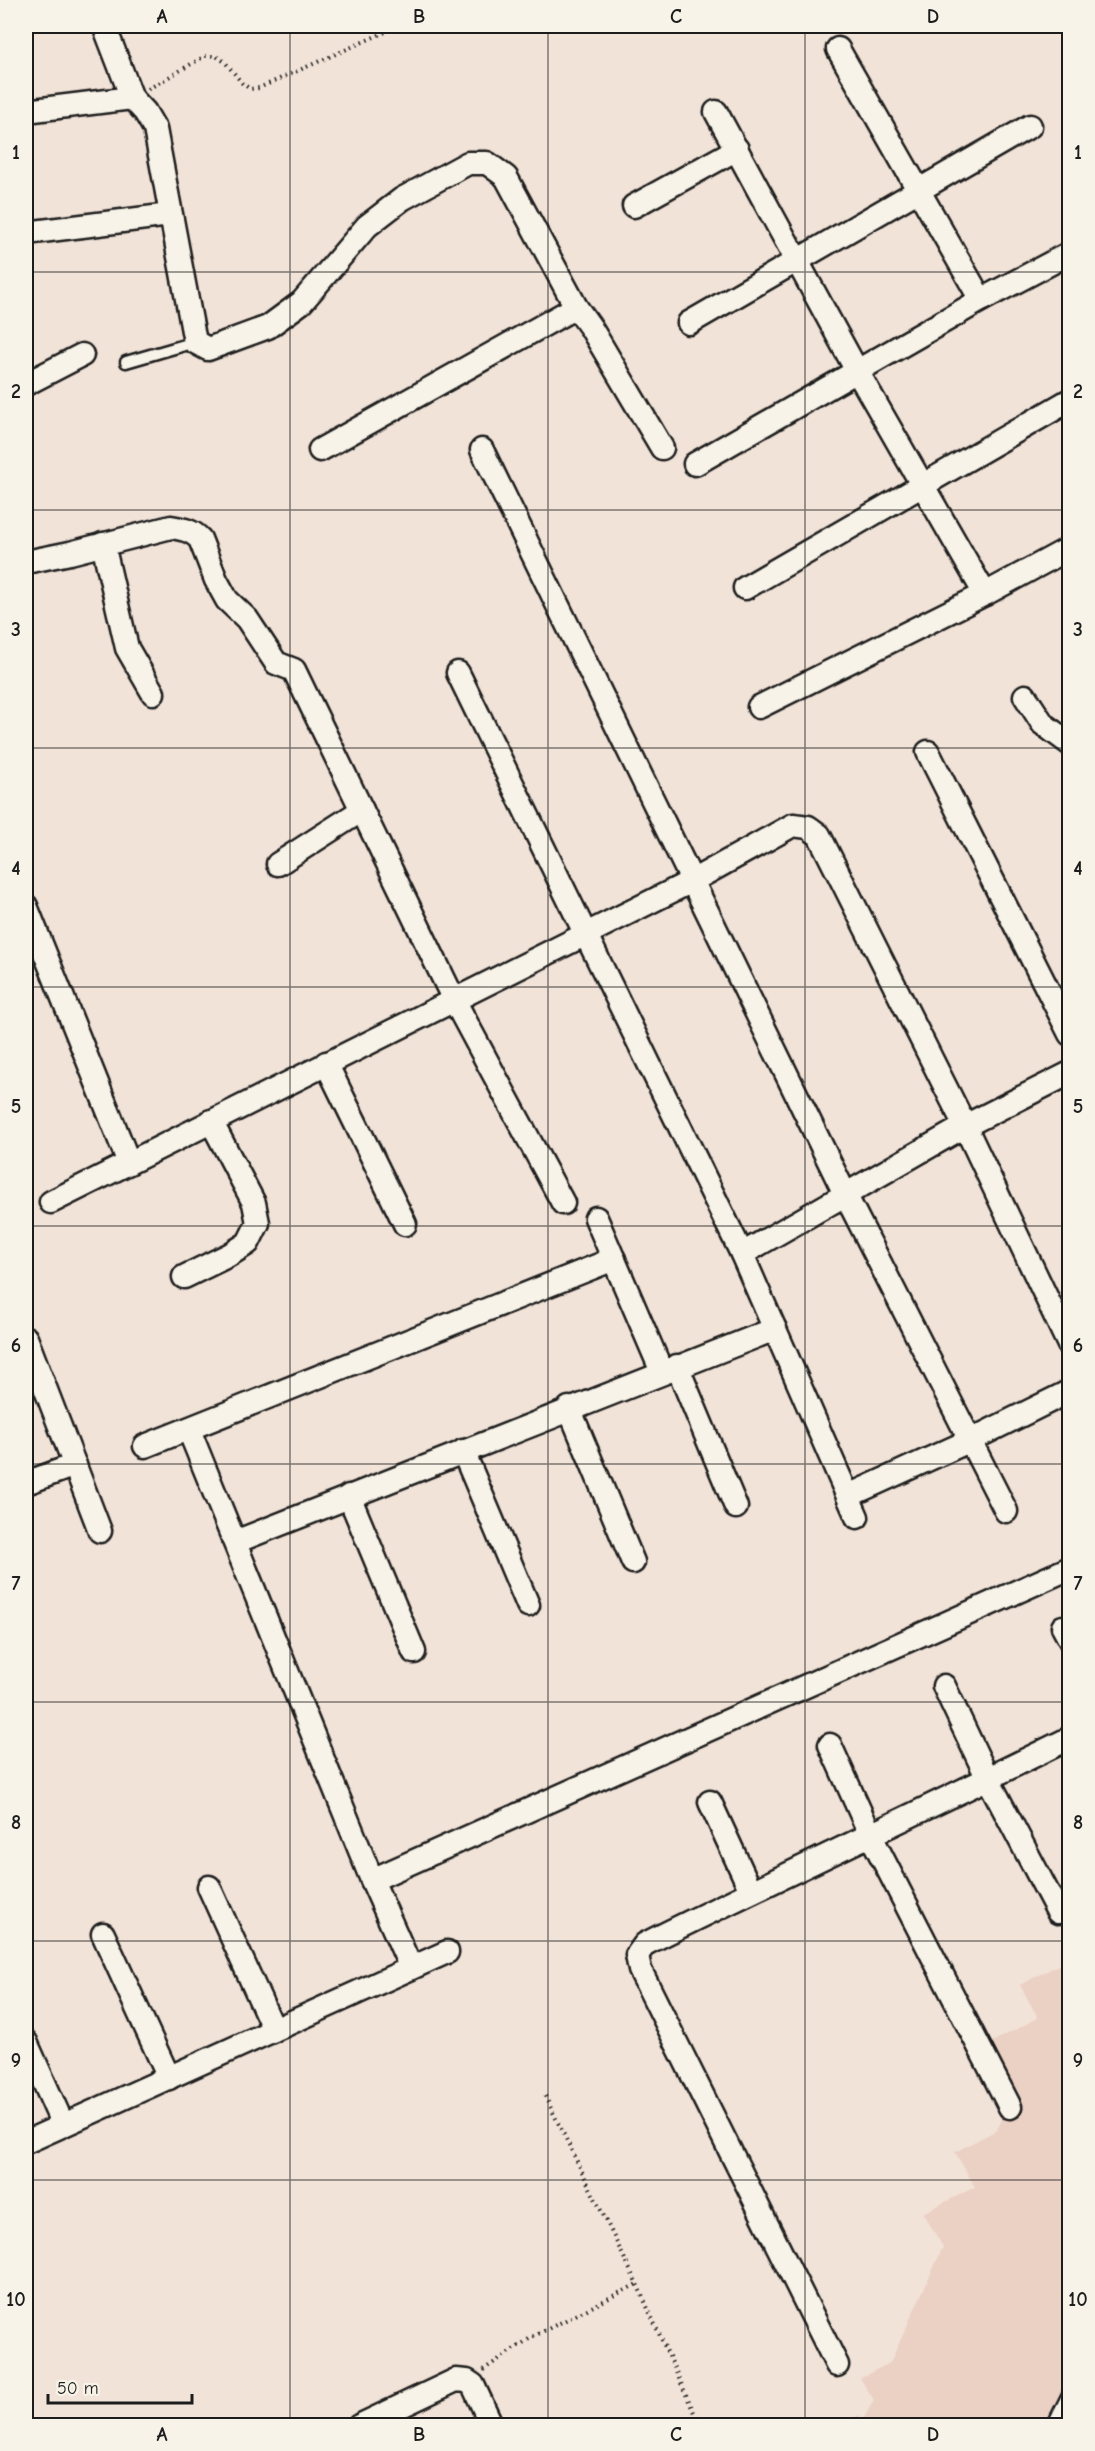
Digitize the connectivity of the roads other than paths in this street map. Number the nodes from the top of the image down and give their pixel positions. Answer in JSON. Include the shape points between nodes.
{"nodes":[{"id":1,"x":105,"y":28,"type":"dead end"},
{"id":2,"x":838,"y":49,"type":"dead end"},
{"id":3,"x":132,"y":98,"type":"junction"},
{"id":4,"x":26,"y":111,"type":"edge"},
{"id":5,"x":716,"y":112,"type":"dead end"},
{"id":6,"x":1030,"y":126,"type":"dead end"},
{"id":7,"x":737,"y":149,"type":"junction"},
{"id":8,"x":919,"y":191,"type":"junction"},
{"id":9,"x":634,"y":206,"type":"dead end"},
{"id":10,"x":170,"y":215,"type":"junction"},
{"id":11,"x":26,"y":233,"type":"edge"},
{"id":12,"x":1070,"y":253,"type":"edge"},
{"id":13,"x":797,"y":261,"type":"junction"},
{"id":14,"x":981,"y":300,"type":"junction"},
{"id":15,"x":576,"y":307,"type":"junction"},
{"id":16,"x":688,"y":323,"type":"dead end"},
{"id":17,"x":195,"y":342,"type":"junction"},
{"id":18,"x":82,"y":355,"type":"dead end"},
{"id":19,"x":126,"y":362,"type":"dead end"},
{"id":20,"x":857,"y":371,"type":"junction"},
{"id":21,"x":26,"y":384,"type":"edge"},
{"id":22,"x":1070,"y":400,"type":"edge"},
{"id":23,"x":662,"y":448,"type":"dead end"},
{"id":24,"x":320,"y":450,"type":"dead end"},
{"id":25,"x":482,"y":450,"type":"dead end"},
{"id":26,"x":695,"y":464,"type":"dead end"},
{"id":27,"x":921,"y":486,"type":"junction"},
{"id":28,"x":104,"y":544,"type":"junction"},
{"id":29,"x":1070,"y":548,"type":"edge"},
{"id":30,"x":26,"y":562,"type":"edge"},
{"id":31,"x":745,"y":588,"type":"dead end"},
{"id":32,"x":985,"y":594,"type":"junction"},
{"id":33,"x":458,"y":673,"type":"dead end"},
{"id":34,"x":153,"y":693,"type":"dead end"},
{"id":35,"x":1025,"y":696,"type":"dead end"},
{"id":36,"x":759,"y":707,"type":"dead end"},
{"id":37,"x":1070,"y":744,"type":"edge"},
{"id":38,"x":928,"y":752,"type":"dead end"},
{"id":39,"x":362,"y":810,"type":"junction"},
{"id":40,"x":278,"y":864,"type":"dead end"},
{"id":41,"x":692,"y":881,"type":"junction"},
{"id":42,"x":26,"y":906,"type":"edge"},
{"id":43,"x":584,"y":933,"type":"junction"},
{"id":44,"x":454,"y":1000,"type":"junction"},
{"id":45,"x":1070,"y":1034,"type":"edge"},
{"id":46,"x":326,"y":1063,"type":"junction"},
{"id":47,"x":1070,"y":1073,"type":"edge"},
{"id":48,"x":211,"y":1121,"type":"junction"},
{"id":49,"x":965,"y":1126,"type":"junction"},
{"id":50,"x":129,"y":1163,"type":"junction"},
{"id":51,"x":845,"y":1194,"type":"junction"},
{"id":52,"x":51,"y":1202,"type":"dead end"},
{"id":53,"x":563,"y":1203,"type":"dead end"},
{"id":54,"x":596,"y":1218,"type":"dead end"},
{"id":55,"x":405,"y":1224,"type":"dead end"},
{"id":56,"x":742,"y":1254,"type":"junction"},
{"id":57,"x":614,"y":1259,"type":"junction"},
{"id":58,"x":184,"y":1277,"type":"dead end"},
{"id":59,"x":775,"y":1329,"type":"junction"},
{"id":60,"x":1070,"y":1347,"type":"edge"},
{"id":61,"x":27,"y":1349,"type":"edge"},
{"id":62,"x":669,"y":1369,"type":"junction"},
{"id":63,"x":1070,"y":1391,"type":"edge"},
{"id":64,"x":569,"y":1408,"type":"junction"},
{"id":65,"x":189,"y":1430,"type":"junction"},
{"id":66,"x":971,"y":1440,"type":"junction"},
{"id":67,"x":145,"y":1446,"type":"dead end"},
{"id":68,"x":463,"y":1451,"type":"junction"},
{"id":69,"x":75,"y":1465,"type":"junction"},
{"id":70,"x":26,"y":1484,"type":"edge"},
{"id":71,"x":349,"y":1496,"type":"junction"},
{"id":72,"x":848,"y":1496,"type":"junction"},
{"id":73,"x":736,"y":1507,"type":"dead end"},
{"id":74,"x":1006,"y":1511,"type":"dead end"},
{"id":75,"x":857,"y":1517,"type":"dead end"},
{"id":76,"x":100,"y":1531,"type":"dead end"},
{"id":77,"x":235,"y":1542,"type":"junction"},
{"id":78,"x":633,"y":1562,"type":"dead end"},
{"id":79,"x":1070,"y":1568,"type":"edge"},
{"id":80,"x":528,"y":1605,"type":"dead end"},
{"id":81,"x":414,"y":1652,"type":"dead end"},
{"id":82,"x":945,"y":1686,"type":"dead end"},
{"id":83,"x":1070,"y":1738,"type":"edge"},
{"id":84,"x":830,"y":1745,"type":"dead end"},
{"id":85,"x":988,"y":1779,"type":"junction"},
{"id":86,"x":710,"y":1802,"type":"dead end"},
{"id":87,"x":871,"y":1836,"type":"junction"},
{"id":88,"x":372,"y":1880,"type":"junction"},
{"id":89,"x":209,"y":1887,"type":"dead end"},
{"id":90,"x":752,"y":1891,"type":"junction"},
{"id":91,"x":1058,"y":1912,"type":"dead end"},
{"id":92,"x":104,"y":1934,"type":"dead end"},
{"id":93,"x":447,"y":1952,"type":"dead end"},
{"id":94,"x":411,"y":1968,"type":"junction"},
{"id":95,"x":274,"y":2030,"type":"junction"},
{"id":96,"x":26,"y":2042,"type":"edge"},
{"id":97,"x":169,"y":2078,"type":"junction"},
{"id":98,"x":1010,"y":2107,"type":"dead end"},
{"id":99,"x":63,"y":2125,"type":"junction"},
{"id":100,"x":26,"y":2142,"type":"edge"},
{"id":101,"x":837,"y":2365,"type":"dead end"},
{"id":102,"x":1070,"y":2390,"type":"edge"},
{"id":103,"x":359,"y":2426,"type":"edge"},
{"id":104,"x":492,"y":2426,"type":"edge"},
{"id":105,"x":1052,"y":2426,"type":"edge"}],
"edges":[{"from":1,"to":3,"type":"street"},
{"from":2,"to":8,"type":"street"},
{"from":3,"to":4,"type":"street"},
{"from":3,"to":10,"type":"street","via":[[155,129]]},
{"from":5,"to":7,"type":"street"},
{"from":6,"to":8,"type":"street"},
{"from":7,"to":9,"type":"street"},
{"from":7,"to":13,"type":"street"},
{"from":8,"to":13,"type":"street"},
{"from":8,"to":14,"type":"street"},
{"from":10,"to":11,"type":"street"},
{"from":10,"to":17,"type":"street"},
{"from":12,"to":14,"type":"street"},
{"from":13,"to":16,"type":"street"},
{"from":13,"to":20,"type":"street"},
{"from":14,"to":20,"type":"street"},
{"from":15,"to":17,"type":"street","via":[[506,177],[487,164],[468,163],[402,198],[367,226],[302,302],[268,327],[208,350]]},
{"from":15,"to":23,"type":"street"},
{"from":15,"to":24,"type":"street"},
{"from":17,"to":19,"type":"lane"},
{"from":18,"to":21,"type":"street"},
{"from":20,"to":26,"type":"street"},
{"from":20,"to":27,"type":"street"},
{"from":22,"to":27,"type":"street"},
{"from":25,"to":41,"type":"street"},
{"from":27,"to":31,"type":"street"},
{"from":27,"to":32,"type":"street"},
{"from":28,"to":30,"type":"street"},
{"from":28,"to":34,"type":"street","via":[[127,648]]},
{"from":28,"to":39,"type":"street","via":[[171,527],[200,539],[227,600],[247,619],[276,663],[294,670]]},
{"from":29,"to":32,"type":"street"},
{"from":32,"to":36,"type":"street"},
{"from":33,"to":43,"type":"street"},
{"from":35,"to":37,"type":"street","via":[[1043,724]]},
{"from":38,"to":45,"type":"street"},
{"from":39,"to":40,"type":"street"},
{"from":39,"to":44,"type":"street"},
{"from":41,"to":43,"type":"street"},
{"from":41,"to":49,"type":"street","via":[[793,825],[808,827],[819,834]]},
{"from":41,"to":51,"type":"street"},
{"from":42,"to":50,"type":"street"},
{"from":43,"to":44,"type":"street"},
{"from":43,"to":56,"type":"street"},
{"from":44,"to":46,"type":"street"},
{"from":44,"to":53,"type":"street"},
{"from":46,"to":48,"type":"street"},
{"from":46,"to":55,"type":"street"},
{"from":47,"to":49,"type":"street"},
{"from":48,"to":50,"type":"street"},
{"from":48,"to":58,"type":"street","via":[[254,1203],[258,1223],[248,1243]]},
{"from":49,"to":51,"type":"street"},
{"from":49,"to":60,"type":"street"},
{"from":50,"to":52,"type":"street"},
{"from":51,"to":56,"type":"street"},
{"from":51,"to":66,"type":"street"},
{"from":54,"to":57,"type":"street"},
{"from":56,"to":59,"type":"street"},
{"from":57,"to":62,"type":"street"},
{"from":57,"to":65,"type":"street"},
{"from":59,"to":62,"type":"street"},
{"from":59,"to":72,"type":"street"},
{"from":61,"to":69,"type":"street"},
{"from":62,"to":64,"type":"street"},
{"from":62,"to":73,"type":"street"},
{"from":63,"to":66,"type":"street"},
{"from":64,"to":68,"type":"street"},
{"from":64,"to":78,"type":"street"},
{"from":65,"to":67,"type":"street"},
{"from":65,"to":77,"type":"street"},
{"from":66,"to":72,"type":"street"},
{"from":66,"to":74,"type":"street"},
{"from":68,"to":71,"type":"street"},
{"from":68,"to":80,"type":"street"},
{"from":69,"to":70,"type":"street"},
{"from":69,"to":76,"type":"street"},
{"from":71,"to":77,"type":"street"},
{"from":71,"to":81,"type":"street"},
{"from":72,"to":75,"type":"street"},
{"from":77,"to":88,"type":"street"},
{"from":79,"to":88,"type":"street"},
{"from":82,"to":85,"type":"street"},
{"from":83,"to":85,"type":"street"},
{"from":84,"to":87,"type":"street"},
{"from":85,"to":87,"type":"street"},
{"from":85,"to":91,"type":"street"},
{"from":86,"to":90,"type":"street"},
{"from":87,"to":90,"type":"street"},
{"from":87,"to":98,"type":"street"},
{"from":88,"to":94,"type":"street"},
{"from":89,"to":95,"type":"street"},
{"from":90,"to":101,"type":"street","via":[[645,1944],[637,1955],[640,1970]]},
{"from":92,"to":97,"type":"street"},
{"from":93,"to":94,"type":"street"},
{"from":94,"to":95,"type":"street"},
{"from":95,"to":97,"type":"street"},
{"from":96,"to":99,"type":"street"},
{"from":97,"to":99,"type":"street"},
{"from":99,"to":100,"type":"street"},
{"from":102,"to":105,"type":"lane"},
{"from":103,"to":104,"type":"street","via":[[456,2380],[474,2385]]}]}
